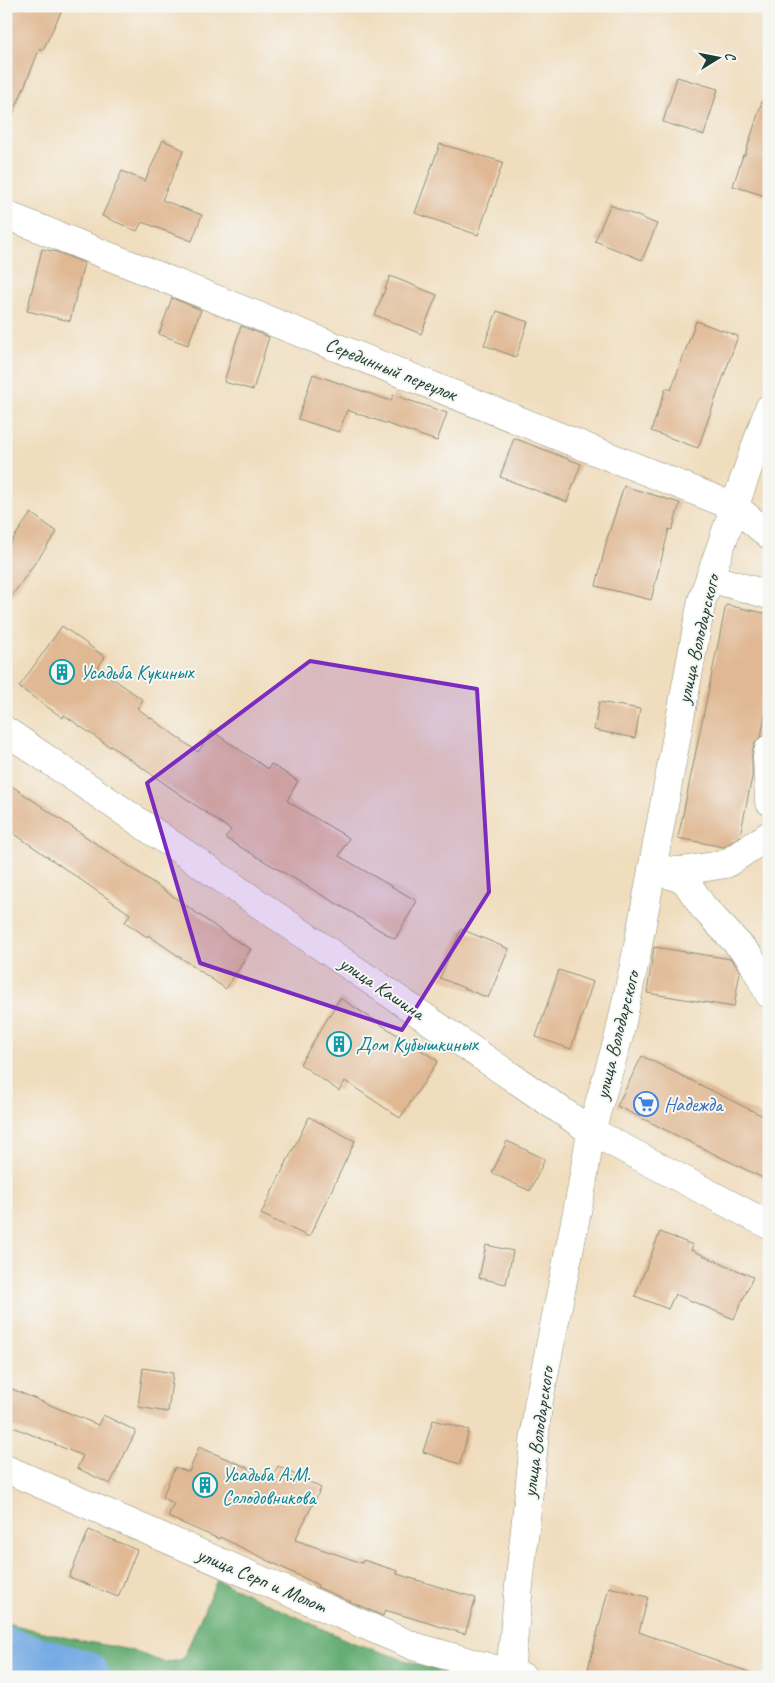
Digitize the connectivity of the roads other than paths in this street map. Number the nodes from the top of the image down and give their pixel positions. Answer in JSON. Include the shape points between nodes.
{"nodes":[{"id":1,"x":6,"y":215,"type":"edge"},
{"id":2,"x":769,"y":408,"type":"edge"},
{"id":3,"x":734,"y":507,"type":"junction"},
{"id":4,"x":769,"y":535,"type":"edge"},
{"id":5,"x":710,"y":578,"type":"junction"},
{"id":6,"x":769,"y":595,"type":"edge"},
{"id":7,"x":6,"y":731,"type":"edge"},
{"id":8,"x":769,"y":749,"type":"edge"},
{"id":9,"x":769,"y":801,"type":"edge"},
{"id":10,"x":769,"y":835,"type":"edge"},
{"id":11,"x":652,"y":869,"type":"junction"},
{"id":12,"x":769,"y":994,"type":"edge"},
{"id":13,"x":591,"y":1131,"type":"junction"},
{"id":14,"x":769,"y":1225,"type":"edge"},
{"id":15,"x":6,"y":1469,"type":"edge"},
{"id":16,"x":514,"y":1675,"type":"edge"}],
"edges":[{"from":1,"to":3,"type":"street","name":"Серединный переулок"},
{"from":2,"to":3,"type":"street","name":"улица Володарского"},
{"from":3,"to":4,"type":"street","name":"Серединный переулок"},
{"from":3,"to":5,"type":"street","name":"улица Володарского"},
{"from":5,"to":6,"type":"street"},
{"from":5,"to":11,"type":"street","name":"улица Володарского","via":[[702,600]]},
{"from":7,"to":13,"type":"street","name":"улица Кашина"},
{"from":8,"to":9,"type":"street"},
{"from":10,"to":11,"type":"street","via":[[726,864],[682,871]]},
{"from":11,"to":12,"type":"street","via":[[685,880],[703,907],[750,957]]},
{"from":11,"to":13,"type":"street","name":"улица Володарского","via":[[619,1036]]},
{"from":13,"to":14,"type":"street","name":"улица Кашина"},
{"from":13,"to":16,"type":"street","name":"улица Володарского","via":[[582,1192],[538,1405]]},
{"from":15,"to":16,"type":"street","name":"улица Серп и Молот","via":[[414,1646]]}]}
